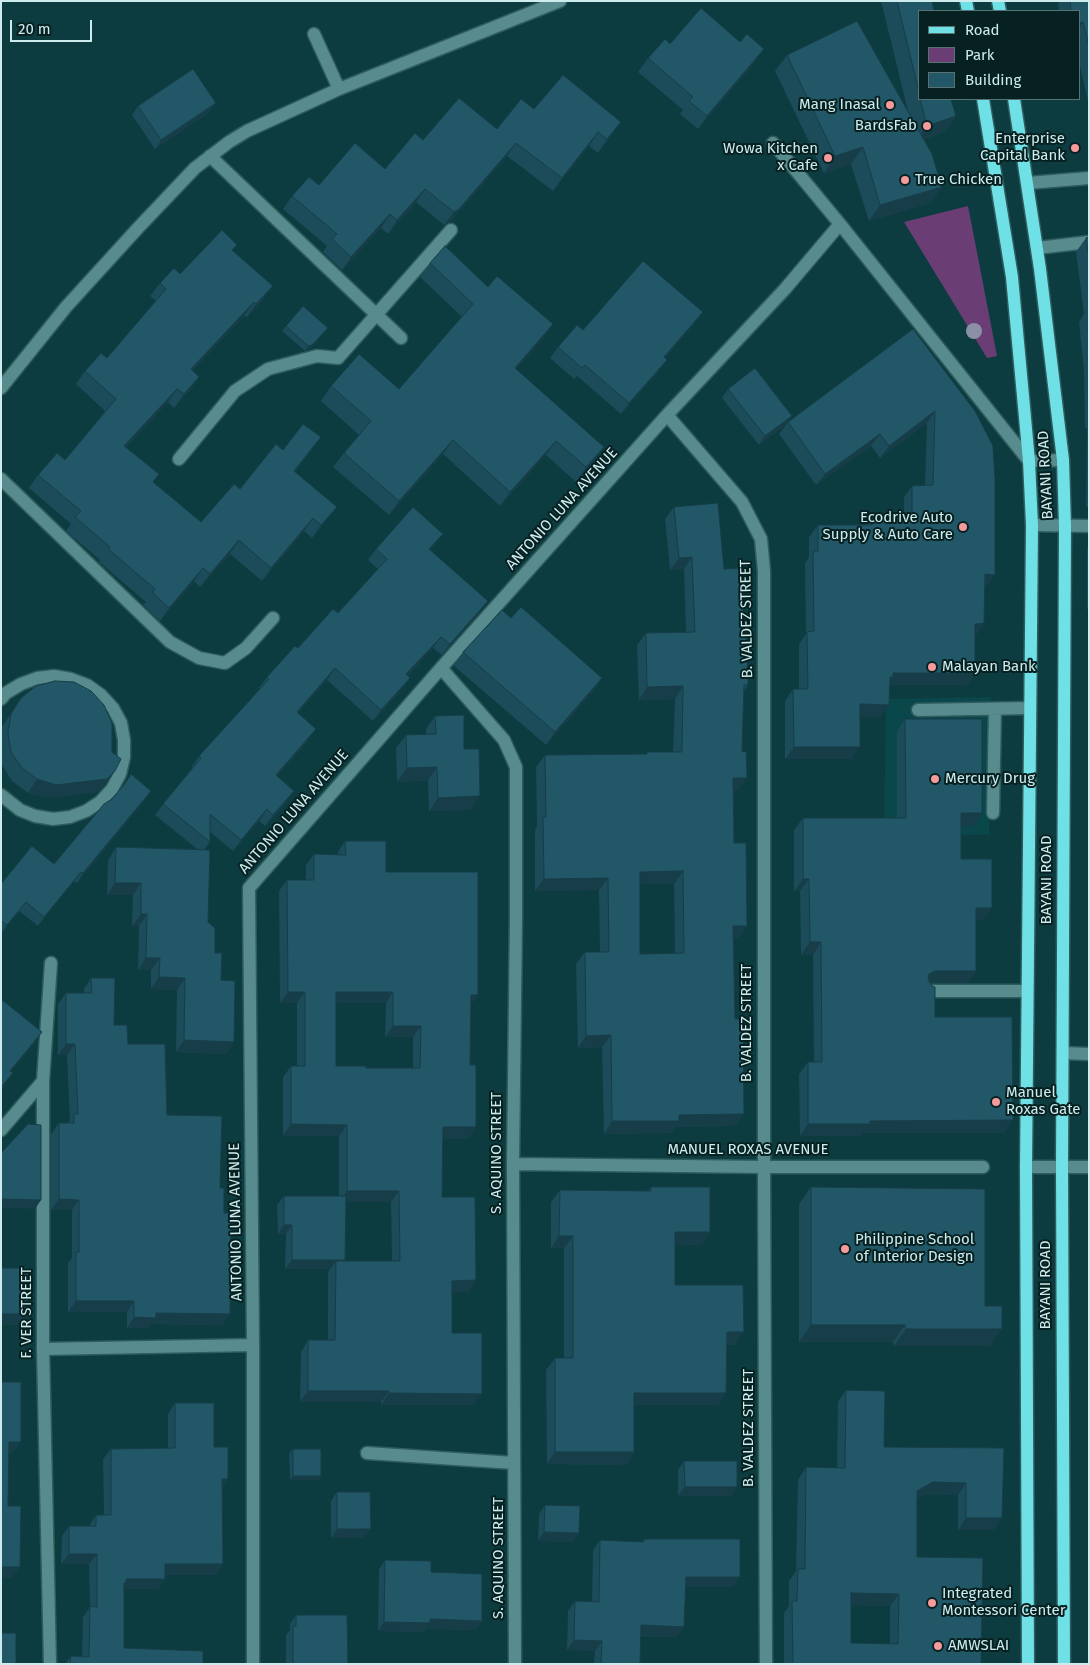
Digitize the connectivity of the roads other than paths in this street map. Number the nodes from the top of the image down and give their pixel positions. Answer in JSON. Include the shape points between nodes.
{"nodes":[{"id":1,"x":560,"y":1,"type":"edge"},
{"id":2,"x":314,"y":34,"type":"dead end"},
{"id":3,"x":339,"y":89,"type":"junction"},
{"id":4,"x":983,"y":100,"type":"edge"},
{"id":5,"x":1014,"y":100,"type":"edge"},
{"id":6,"x":773,"y":143,"type":"dead end"},
{"id":7,"x":210,"y":156,"type":"junction"},
{"id":8,"x":1089,"y":178,"type":"edge"},
{"id":9,"x":1028,"y":183,"type":"junction"},
{"id":10,"x":840,"y":224,"type":"junction"},
{"id":11,"x":452,"y":230,"type":"edge"},
{"id":12,"x":1089,"y":242,"type":"edge"},
{"id":13,"x":1037,"y":248,"type":"junction"},
{"id":14,"x":376,"y":315,"type":"junction"},
{"id":15,"x":401,"y":338,"type":"dead end"},
{"id":16,"x":1,"y":388,"type":"edge"},
{"id":17,"x":667,"y":415,"type":"junction"},
{"id":18,"x":179,"y":458,"type":"dead end"},
{"id":19,"x":1063,"y":460,"type":"junction"},
{"id":20,"x":1030,"y":461,"type":"junction"},
{"id":21,"x":1,"y":479,"type":"edge"},
{"id":22,"x":1032,"y":525,"type":"junction"},
{"id":23,"x":1065,"y":526,"type":"junction"},
{"id":24,"x":1089,"y":526,"type":"edge"},
{"id":25,"x":273,"y":618,"type":"dead end"},
{"id":26,"x":441,"y":668,"type":"junction"},
{"id":27,"x":1,"y":699,"type":"edge"},
{"id":28,"x":1030,"y":708,"type":"junction"},
{"id":29,"x":995,"y":709,"type":"junction"},
{"id":30,"x":918,"y":710,"type":"dead end"},
{"id":31,"x":1,"y":795,"type":"edge"},
{"id":32,"x":993,"y":813,"type":"dead end"},
{"id":33,"x":51,"y":963,"type":"dead end"},
{"id":34,"x":927,"y":991,"type":"edge"},
{"id":35,"x":1027,"y":991,"type":"junction"},
{"id":36,"x":1063,"y":1053,"type":"junction"},
{"id":37,"x":1089,"y":1054,"type":"edge"},
{"id":38,"x":43,"y":1081,"type":"junction"},
{"id":39,"x":1,"y":1130,"type":"edge"},
{"id":40,"x":513,"y":1164,"type":"junction"},
{"id":41,"x":764,"y":1167,"type":"junction"},
{"id":42,"x":983,"y":1167,"type":"dead end"},
{"id":43,"x":1026,"y":1167,"type":"junction"},
{"id":44,"x":1062,"y":1167,"type":"junction"},
{"id":45,"x":1089,"y":1167,"type":"edge"},
{"id":46,"x":253,"y":1345,"type":"junction"},
{"id":47,"x":43,"y":1349,"type":"junction"},
{"id":48,"x":367,"y":1453,"type":"dead end"},
{"id":49,"x":514,"y":1463,"type":"junction"},
{"id":50,"x":50,"y":1664,"type":"edge"},
{"id":51,"x":253,"y":1664,"type":"edge"},
{"id":52,"x":515,"y":1664,"type":"edge"},
{"id":53,"x":766,"y":1664,"type":"edge"},
{"id":54,"x":1028,"y":1664,"type":"edge"},
{"id":55,"x":1064,"y":1664,"type":"edge"}],
"edges":[{"from":1,"to":3,"type":"street"},
{"from":2,"to":3,"type":"street"},
{"from":3,"to":7,"type":"street","via":[[247,131]]},
{"from":4,"to":20,"type":"main road","name":"BAYANI ROAD","via":[[1012,277]]},
{"from":5,"to":9,"type":"main road","name":"BAYANI ROAD"},
{"from":6,"to":10,"type":"street"},
{"from":7,"to":14,"type":"street"},
{"from":7,"to":16,"type":"street","via":[[170,194],[66,307]]},
{"from":8,"to":9,"type":"street"},
{"from":9,"to":13,"type":"main road","name":"BAYANI ROAD"},
{"from":10,"to":17,"type":"street","name":"ANTONIO LUNA AVENUE","via":[[785,289]]},
{"from":10,"to":20,"type":"street"},
{"from":11,"to":14,"type":"street"},
{"from":12,"to":13,"type":"street"},
{"from":13,"to":19,"type":"main road","name":"BAYANI ROAD"},
{"from":14,"to":15,"type":"street"},
{"from":14,"to":18,"type":"street","via":[[338,358],[317,356],[268,369],[235,391]]},
{"from":17,"to":26,"type":"street","name":"ANTONIO LUNA AVENUE"},
{"from":17,"to":41,"type":"street","name":"B. VALDEZ STREET","via":[[742,502],[761,538],[764,571]]},
{"from":19,"to":20,"type":"street"},
{"from":19,"to":23,"type":"main road","name":"BAYANI ROAD"},
{"from":20,"to":22,"type":"main road","name":"BAYANI ROAD"},
{"from":21,"to":25,"type":"street","via":[[170,642],[199,658],[225,663],[246,648]]},
{"from":22,"to":23,"type":"street"},
{"from":22,"to":28,"type":"main road","name":"BAYANI ROAD"},
{"from":23,"to":24,"type":"street"},
{"from":23,"to":36,"type":"main road","name":"BAYANI ROAD"},
{"from":26,"to":40,"type":"street","name":"S. AQUINO STREET","via":[[504,740],[516,767]]},
{"from":26,"to":46,"type":"street","name":"ANTONIO LUNA AVENUE","via":[[249,888]]},
{"from":27,"to":31,"type":"street","via":[[21,684],[37,678],[71,678],[87,685],[113,708],[121,723],[124,757],[112,789],[100,802],[70,817],[35,816],[20,810]]},
{"from":28,"to":29,"type":"street"},
{"from":28,"to":35,"type":"main road","name":"BAYANI ROAD"},
{"from":29,"to":30,"type":"street"},
{"from":29,"to":32,"type":"street"},
{"from":33,"to":38,"type":"street","name":"F. VER STREET"},
{"from":34,"to":35,"type":"street"},
{"from":35,"to":43,"type":"main road","name":"BAYANI ROAD"},
{"from":36,"to":37,"type":"street"},
{"from":36,"to":44,"type":"main road","name":"BAYANI ROAD"},
{"from":38,"to":39,"type":"street"},
{"from":38,"to":47,"type":"street","name":"F. VER STREET"},
{"from":40,"to":41,"type":"street","name":"MANUEL ROXAS AVENUE"},
{"from":40,"to":49,"type":"street","name":"S. AQUINO STREET"},
{"from":41,"to":42,"type":"street","name":"MANUEL ROXAS AVENUE"},
{"from":41,"to":53,"type":"street","name":"B. VALDEZ STREET"},
{"from":43,"to":44,"type":"street"},
{"from":43,"to":54,"type":"main road","name":"BAYANI ROAD"},
{"from":44,"to":45,"type":"street"},
{"from":44,"to":55,"type":"main road","name":"BAYANI ROAD"},
{"from":46,"to":47,"type":"street"},
{"from":46,"to":51,"type":"street","name":"ANTONIO LUNA AVENUE"},
{"from":47,"to":50,"type":"street","name":"F. VER STREET"},
{"from":48,"to":49,"type":"street"},
{"from":49,"to":52,"type":"street","name":"S. AQUINO STREET"}]}
